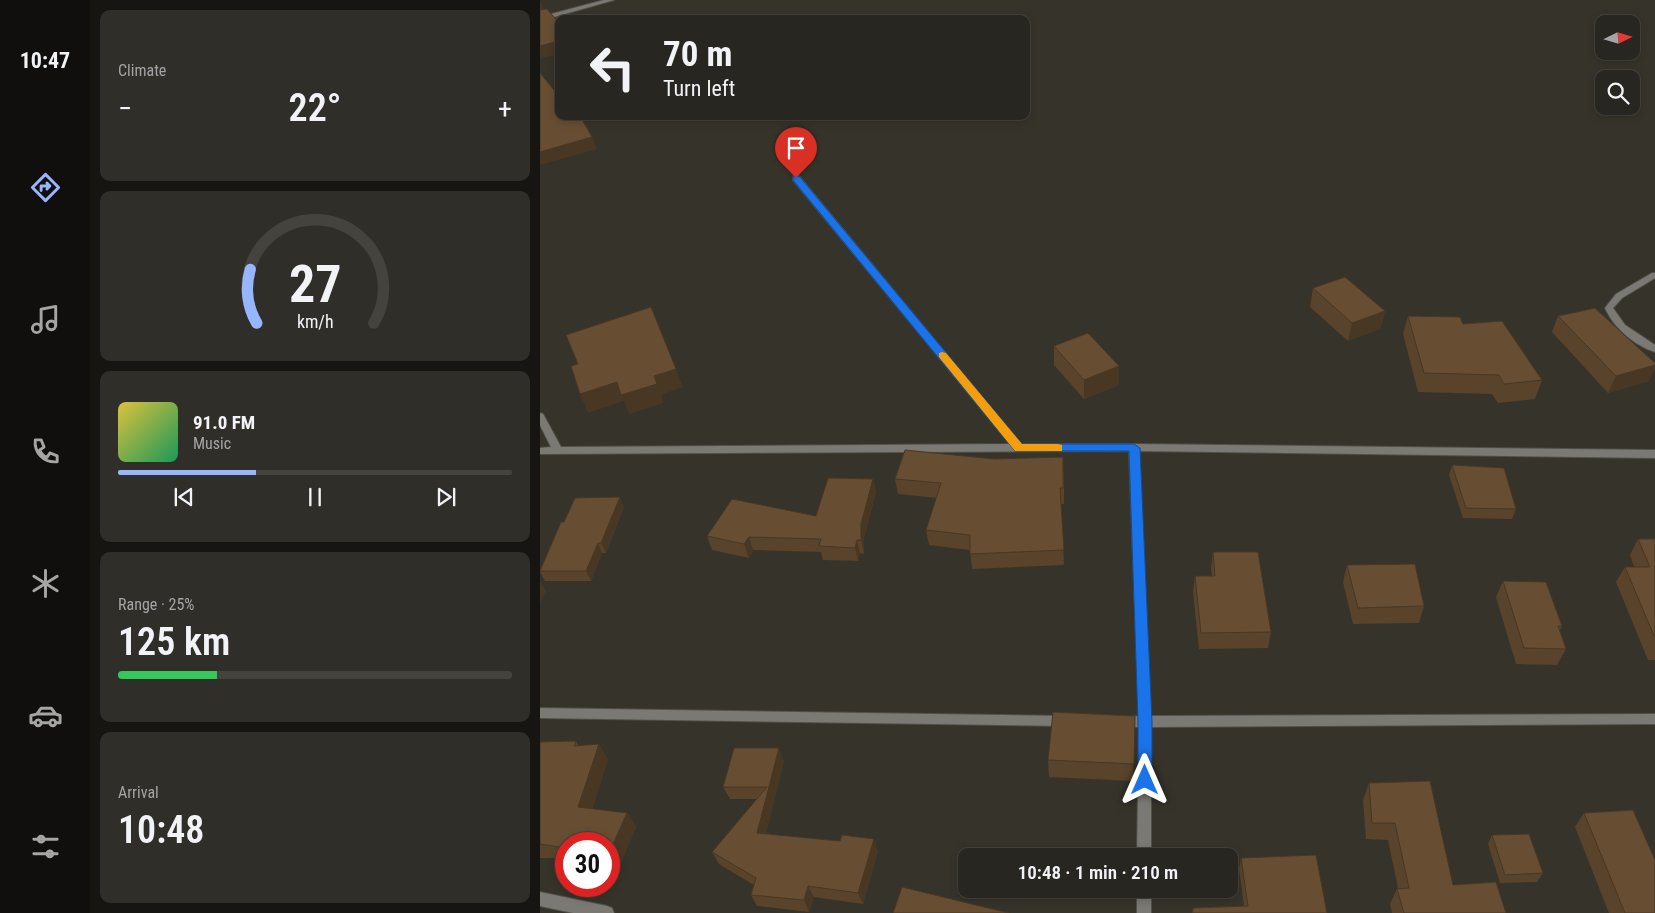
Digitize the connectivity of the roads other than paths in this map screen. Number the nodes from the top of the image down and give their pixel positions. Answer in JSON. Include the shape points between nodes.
{"nodes":[{"id":1,"x":611,"y":0,"type":"edge"},
{"id":2,"x":540,"y":19,"type":"edge"},
{"id":3,"x":796,"y":178,"type":"dead end"},
{"id":4,"x":1655,"y":275,"type":"edge"},
{"id":5,"x":1655,"y":349,"type":"edge"},
{"id":6,"x":540,"y":416,"type":"edge"},
{"id":7,"x":1019,"y":448,"type":"junction"},
{"id":8,"x":1134,"y":448,"type":"junction"},
{"id":9,"x":540,"y":451,"type":"edge"},
{"id":10,"x":558,"y":451,"type":"junction"},
{"id":11,"x":1655,"y":454,"type":"edge"},
{"id":12,"x":540,"y":713,"type":"edge"},
{"id":13,"x":1655,"y":720,"type":"edge"},
{"id":14,"x":1076,"y":721,"type":"edge"},
{"id":15,"x":1106,"y":722,"type":"edge"},
{"id":16,"x":1145,"y":722,"type":"junction"},
{"id":17,"x":1144,"y":848,"type":"edge"},
{"id":18,"x":1144,"y":898,"type":"edge"},
{"id":19,"x":540,"y":899,"type":"edge"},
{"id":20,"x":607,"y":913,"type":"edge"},
{"id":21,"x":1144,"y":913,"type":"edge"}],
"edges":[{"from":1,"to":2,"type":"street"},
{"from":3,"to":7,"type":"street"},
{"from":4,"to":5,"type":"street","via":[[1619,296],[1609,308],[1625,330]]},
{"from":6,"to":10,"type":"street"},
{"from":7,"to":8,"type":"street"},
{"from":7,"to":10,"type":"street"},
{"from":8,"to":11,"type":"street"},
{"from":8,"to":16,"type":"street"},
{"from":9,"to":10,"type":"street"},
{"from":12,"to":14,"type":"street"},
{"from":13,"to":16,"type":"street"},
{"from":15,"to":16,"type":"street"},
{"from":16,"to":17,"type":"street"},
{"from":18,"to":21,"type":"street"},
{"from":19,"to":20,"type":"street"}]}
